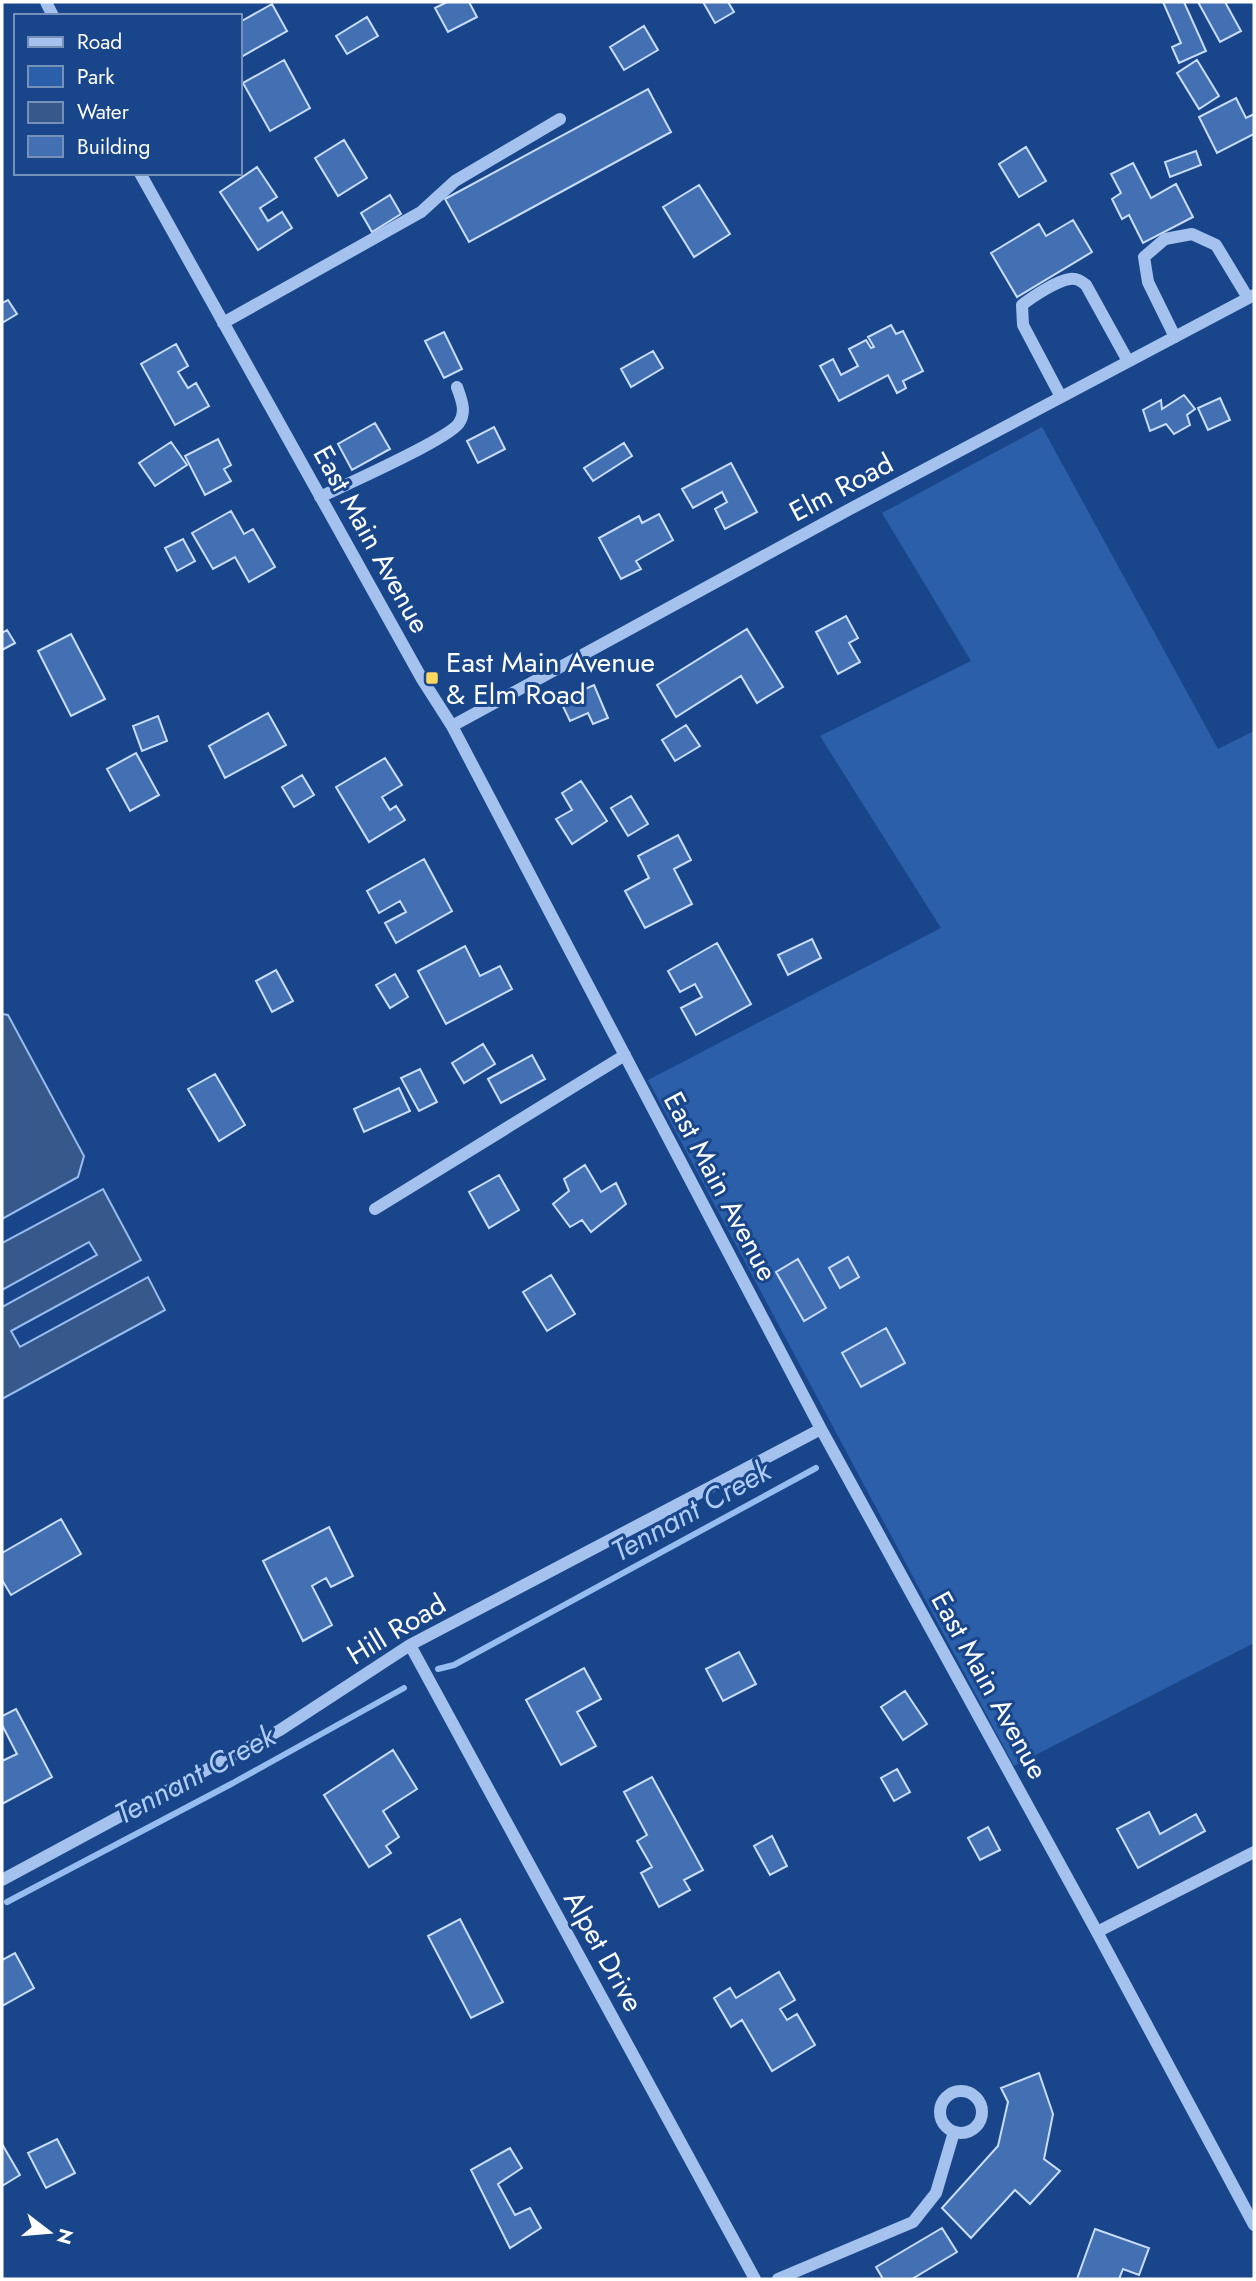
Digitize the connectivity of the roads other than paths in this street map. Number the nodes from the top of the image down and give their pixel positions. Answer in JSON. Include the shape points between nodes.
{"nodes":[{"id":1,"x":560,"y":119,"type":"dead end"},
{"id":2,"x":140,"y":175,"type":"edge"},
{"id":3,"x":1251,"y":296,"type":"edge"},
{"id":4,"x":223,"y":323,"type":"junction"},
{"id":5,"x":1175,"y":337,"type":"junction"},
{"id":6,"x":1128,"y":361,"type":"junction"},
{"id":7,"x":457,"y":387,"type":"dead end"},
{"id":8,"x":1061,"y":397,"type":"junction"},
{"id":9,"x":320,"y":497,"type":"junction"},
{"id":10,"x":452,"y":726,"type":"junction"},
{"id":11,"x":625,"y":1055,"type":"junction"},
{"id":12,"x":375,"y":1209,"type":"dead end"},
{"id":13,"x":821,"y":1429,"type":"junction"},
{"id":14,"x":411,"y":1645,"type":"junction"},
{"id":15,"x":1254,"y":1852,"type":"edge"},
{"id":16,"x":2,"y":1880,"type":"edge"},
{"id":17,"x":1097,"y":1932,"type":"junction"},
{"id":18,"x":954,"y":2132,"type":"dead end"},
{"id":19,"x":1254,"y":2225,"type":"edge"},
{"id":20,"x":755,"y":2279,"type":"edge"},
{"id":21,"x":778,"y":2279,"type":"edge"}],
"edges":[{"from":1,"to":4,"type":"street","via":[[455,181],[421,212]]},
{"from":2,"to":4,"type":"street","name":"East Main Avenue"},
{"from":3,"to":5,"type":"street","name":"Elm Road"},
{"from":3,"to":5,"type":"street","via":[[1216,245],[1192,234],[1165,239],[1144,257],[1148,282]]},
{"from":4,"to":9,"type":"street","name":"East Main Avenue"},
{"from":5,"to":6,"type":"street","name":"Elm Road"},
{"from":6,"to":8,"type":"street","name":"Elm Road"},
{"from":6,"to":8,"type":"street","via":[[1079,279],[1068,279],[1031,298],[1022,305],[1023,324]]},
{"from":7,"to":9,"type":"street","via":[[464,407],[459,425]]},
{"from":8,"to":10,"type":"street","name":"Elm Road"},
{"from":9,"to":10,"type":"street","name":"East Main Avenue"},
{"from":10,"to":11,"type":"street","name":"East Main Avenue"},
{"from":11,"to":12,"type":"street"},
{"from":11,"to":13,"type":"street","name":"East Main Avenue"},
{"from":13,"to":14,"type":"street","name":"Hill Road"},
{"from":13,"to":17,"type":"street","name":"East Main Avenue"},
{"from":14,"to":16,"type":"street","name":"Hill Road","via":[[280,1730]]},
{"from":14,"to":20,"type":"street","name":"Alpet Drive"},
{"from":15,"to":17,"type":"street"},
{"from":17,"to":19,"type":"street","name":"East Main Avenue"},
{"from":18,"to":21,"type":"street","via":[[936,2193],[913,2222]]}]}
